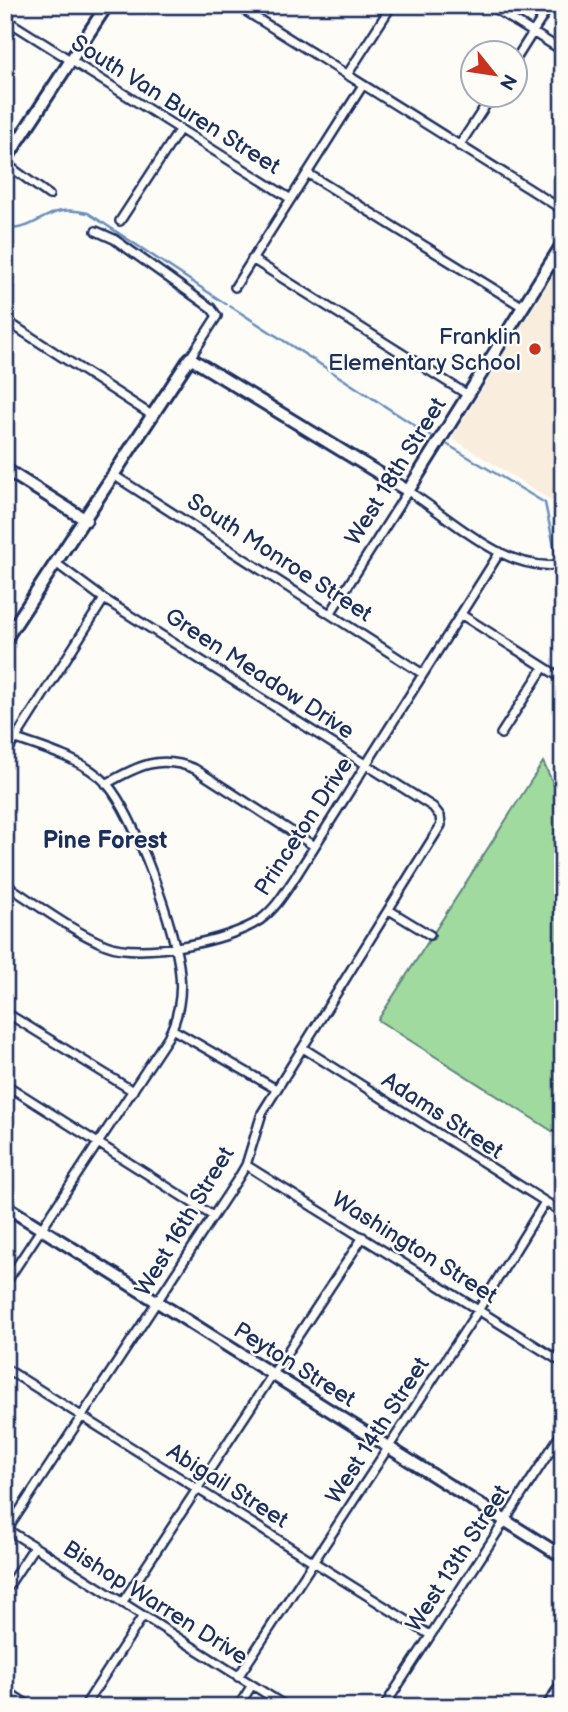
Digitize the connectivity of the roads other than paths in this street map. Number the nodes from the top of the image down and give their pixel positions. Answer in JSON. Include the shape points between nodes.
{"nodes":[{"id":1,"x":107,"y":5,"type":"edge"},
{"id":2,"x":236,"y":5,"type":"edge"},
{"id":3,"x":392,"y":5,"type":"edge"},
{"id":4,"x":489,"y":5,"type":"edge"},
{"id":5,"x":550,"y":5,"type":"edge"},
{"id":6,"x":5,"y":19,"type":"edge"},
{"id":7,"x":533,"y":32,"type":"junction"},
{"id":8,"x":529,"y":38,"type":"edge"},
{"id":9,"x":563,"y":51,"type":"edge"},
{"id":10,"x":71,"y":60,"type":"junction"},
{"id":11,"x":347,"y":75,"type":"junction"},
{"id":12,"x":363,"y":85,"type":"junction"},
{"id":13,"x":484,"y":108,"type":"edge"},
{"id":14,"x":180,"y":129,"type":"junction"},
{"id":15,"x":459,"y":146,"type":"junction"},
{"id":16,"x":5,"y":162,"type":"edge"},
{"id":17,"x":307,"y":173,"type":"junction"},
{"id":18,"x":49,"y":195,"type":"dead end"},
{"id":19,"x":290,"y":199,"type":"junction"},
{"id":20,"x":563,"y":210,"type":"edge"},
{"id":21,"x":120,"y":221,"type":"dead end"},
{"id":22,"x":96,"y":230,"type":"dead end"},
{"id":23,"x":563,"y":243,"type":"edge"},
{"id":24,"x":253,"y":259,"type":"junction"},
{"id":25,"x":235,"y":288,"type":"dead end"},
{"id":26,"x":523,"y":307,"type":"junction"},
{"id":27,"x":5,"y":320,"type":"edge"},
{"id":28,"x":190,"y":358,"type":"junction"},
{"id":29,"x":468,"y":395,"type":"junction"},
{"id":30,"x":153,"y":416,"type":"junction"},
{"id":31,"x":5,"y":469,"type":"edge"},
{"id":32,"x":115,"y":476,"type":"junction"},
{"id":33,"x":408,"y":491,"type":"junction"},
{"id":34,"x":86,"y":520,"type":"junction"},
{"id":35,"x":500,"y":552,"type":"junction"},
{"id":36,"x":57,"y":564,"type":"junction"},
{"id":37,"x":559,"y":565,"type":"edge"},
{"id":38,"x":104,"y":599,"type":"junction"},
{"id":39,"x":330,"y":614,"type":"junction"},
{"id":40,"x":463,"y":615,"type":"junction"},
{"id":41,"x":7,"y":633,"type":"edge"},
{"id":42,"x":544,"y":667,"type":"junction"},
{"id":43,"x":423,"y":674,"type":"junction"},
{"id":44,"x":563,"y":678,"type":"edge"},
{"id":45,"x":501,"y":734,"type":"dead end"},
{"id":46,"x":16,"y":739,"type":"junction"},
{"id":47,"x":6,"y":752,"type":"edge"},
{"id":48,"x":367,"y":764,"type":"junction"},
{"id":49,"x":106,"y":784,"type":"junction"},
{"id":50,"x":440,"y":816,"type":"joint"},
{"id":51,"x":314,"y":846,"type":"junction"},
{"id":52,"x":5,"y":884,"type":"edge"},
{"id":53,"x":389,"y":910,"type":"junction"},
{"id":54,"x":430,"y":935,"type":"dead end"},
{"id":55,"x":174,"y":947,"type":"junction"},
{"id":56,"x":5,"y":1012,"type":"edge"},
{"id":57,"x":172,"y":1029,"type":"junction"},
{"id":58,"x":303,"y":1048,"type":"junction"},
{"id":59,"x":5,"y":1084,"type":"edge"},
{"id":60,"x":276,"y":1089,"type":"junction"},
{"id":61,"x":133,"y":1091,"type":"junction"},
{"id":62,"x":99,"y":1143,"type":"junction"},
{"id":63,"x":246,"y":1165,"type":"junction"},
{"id":64,"x":545,"y":1202,"type":"junction"},
{"id":65,"x":5,"y":1206,"type":"edge"},
{"id":66,"x":563,"y":1213,"type":"edge"},
{"id":67,"x":213,"y":1216,"type":"junction"},
{"id":68,"x":42,"y":1229,"type":"junction"},
{"id":69,"x":363,"y":1237,"type":"junction"},
{"id":70,"x":5,"y":1284,"type":"edge"},
{"id":71,"x":158,"y":1302,"type":"junction"},
{"id":72,"x":478,"y":1309,"type":"junction"},
{"id":73,"x":563,"y":1363,"type":"edge"},
{"id":74,"x":5,"y":1368,"type":"edge"},
{"id":75,"x":274,"y":1376,"type":"junction"},
{"id":76,"x":83,"y":1417,"type":"junction"},
{"id":77,"x":563,"y":1431,"type":"edge"},
{"id":78,"x":389,"y":1448,"type":"junction"},
{"id":79,"x":198,"y":1490,"type":"junction"},
{"id":80,"x":505,"y":1522,"type":"junction"},
{"id":81,"x":6,"y":1529,"type":"edge"},
{"id":82,"x":34,"y":1547,"type":"junction"},
{"id":83,"x":563,"y":1557,"type":"edge"},
{"id":84,"x":314,"y":1563,"type":"junction"},
{"id":85,"x":5,"y":1591,"type":"edge"},
{"id":86,"x":122,"y":1602,"type":"junction"},
{"id":87,"x":143,"y":1616,"type":"junction"},
{"id":88,"x":430,"y":1635,"type":"junction"},
{"id":89,"x":238,"y":1676,"type":"junction"},
{"id":90,"x":563,"y":1684,"type":"edge"},
{"id":91,"x":252,"y":1685,"type":"junction"},
{"id":92,"x":5,"y":1690,"type":"edge"},
{"id":93,"x":31,"y":1707,"type":"edge"},
{"id":94,"x":84,"y":1707,"type":"edge"},
{"id":95,"x":238,"y":1707,"type":"edge"},
{"id":96,"x":287,"y":1707,"type":"edge"},
{"id":97,"x":384,"y":1707,"type":"edge"},
{"id":98,"x":548,"y":1707,"type":"edge"}],
"edges":[{"from":1,"to":10,"type":"street"},
{"from":2,"to":11,"type":"street"},
{"from":3,"to":11,"type":"street"},
{"from":4,"to":7,"type":"street"},
{"from":5,"to":7,"type":"street"},
{"from":6,"to":10,"type":"street","name":"South Van Buren Street"},
{"from":7,"to":8,"type":"street"},
{"from":7,"to":9,"type":"street"},
{"from":10,"to":14,"type":"street","name":"South Van Buren Street"},
{"from":10,"to":16,"type":"street"},
{"from":11,"to":12,"type":"street"},
{"from":12,"to":15,"type":"street"},
{"from":12,"to":17,"type":"street"},
{"from":13,"to":15,"type":"street"},
{"from":14,"to":19,"type":"street","name":"South Van Buren Street"},
{"from":14,"to":21,"type":"street"},
{"from":15,"to":20,"type":"street"},
{"from":16,"to":18,"type":"street"},
{"from":17,"to":19,"type":"street"},
{"from":17,"to":26,"type":"street","name":"South Van Buren Street"},
{"from":19,"to":24,"type":"street"},
{"from":22,"to":28,"type":"street","via":[[196,295],[216,316]]},
{"from":23,"to":26,"type":"street","name":"West 18th Street"},
{"from":24,"to":25,"type":"street"},
{"from":24,"to":29,"type":"street"},
{"from":26,"to":29,"type":"street","name":"West 18th Street"},
{"from":27,"to":30,"type":"street"},
{"from":28,"to":30,"type":"street"},
{"from":28,"to":33,"type":"street"},
{"from":29,"to":33,"type":"street","name":"West 18th Street"},
{"from":30,"to":32,"type":"street"},
{"from":31,"to":34,"type":"street"},
{"from":32,"to":34,"type":"street"},
{"from":32,"to":39,"type":"street","name":"South Monroe Street"},
{"from":33,"to":35,"type":"street"},
{"from":33,"to":39,"type":"street","name":"West 18th Street"},
{"from":34,"to":36,"type":"street"},
{"from":35,"to":37,"type":"street","via":[[531,566]]},
{"from":35,"to":40,"type":"street","name":"Princeton Drive"},
{"from":36,"to":38,"type":"street","name":"Green Meadow Drive"},
{"from":36,"to":41,"type":"street"},
{"from":38,"to":46,"type":"street"},
{"from":38,"to":48,"type":"street","name":"Green Meadow Drive"},
{"from":39,"to":43,"type":"street","name":"South Monroe Street"},
{"from":40,"to":42,"type":"street"},
{"from":40,"to":43,"type":"street","name":"Princeton Drive"},
{"from":42,"to":44,"type":"street"},
{"from":42,"to":45,"type":"street"},
{"from":43,"to":48,"type":"street","name":"Princeton Drive"},
{"from":46,"to":47,"type":"street"},
{"from":46,"to":49,"type":"street","via":[[66,758]]},
{"from":48,"to":50,"type":"street","name":"Green Meadow Drive"},
{"from":48,"to":51,"type":"street","name":"Princeton Drive"},
{"from":49,"to":51,"type":"street","via":[[148,762],[181,763]]},
{"from":49,"to":55,"type":"street","via":[[137,835]]},
{"from":50,"to":53,"type":"street","name":"West 16th Street","via":[[439,831]]},
{"from":51,"to":55,"type":"street","name":"Princeton Drive","via":[[276,905],[259,921],[237,932]]},
{"from":52,"to":55,"type":"street","name":"Princeton Drive","via":[[107,946]]},
{"from":53,"to":54,"type":"street"},
{"from":53,"to":58,"type":"street","name":"West 16th Street"},
{"from":55,"to":57,"type":"street","via":[[181,988]]},
{"from":56,"to":61,"type":"street"},
{"from":57,"to":60,"type":"street"},
{"from":57,"to":61,"type":"street"},
{"from":58,"to":60,"type":"street","name":"West 16th Street"},
{"from":58,"to":64,"type":"street","name":"Adams Street"},
{"from":59,"to":62,"type":"street"},
{"from":60,"to":63,"type":"street","name":"West 16th Street","via":[[262,1113]]},
{"from":61,"to":62,"type":"street"},
{"from":62,"to":67,"type":"street"},
{"from":62,"to":68,"type":"street"},
{"from":63,"to":67,"type":"street","name":"West 16th Street"},
{"from":63,"to":69,"type":"street","name":"Washington Street"},
{"from":64,"to":66,"type":"street","name":"Adams Street"},
{"from":64,"to":72,"type":"street","name":"West 14th Street"},
{"from":65,"to":68,"type":"street","name":"Peyton Street"},
{"from":67,"to":71,"type":"street","name":"West 16th Street"},
{"from":68,"to":70,"type":"street"},
{"from":68,"to":71,"type":"street","name":"Peyton Street"},
{"from":69,"to":72,"type":"street","name":"Washington Street"},
{"from":69,"to":75,"type":"street"},
{"from":71,"to":75,"type":"street","name":"Peyton Street"},
{"from":71,"to":76,"type":"street","name":"West 16th Street"},
{"from":72,"to":73,"type":"street","name":"Washington Street"},
{"from":72,"to":78,"type":"street","name":"West 14th Street"},
{"from":74,"to":76,"type":"street","name":"Abigail Street"},
{"from":75,"to":78,"type":"street","name":"Peyton Street"},
{"from":75,"to":79,"type":"street"},
{"from":76,"to":79,"type":"street","name":"Abigail Street"},
{"from":76,"to":81,"type":"street","name":"West 16th Street"},
{"from":77,"to":80,"type":"street","name":"West 13th Street"},
{"from":78,"to":80,"type":"street","name":"Peyton Street"},
{"from":78,"to":84,"type":"street","name":"West 14th Street"},
{"from":79,"to":84,"type":"street","name":"Abigail Street"},
{"from":79,"to":86,"type":"street"},
{"from":80,"to":83,"type":"street","name":"Peyton Street"},
{"from":80,"to":88,"type":"street","name":"West 13th Street"},
{"from":81,"to":82,"type":"street","name":"Bishop Warren Drive"},
{"from":82,"to":85,"type":"street"},
{"from":82,"to":86,"type":"street","name":"Bishop Warren Drive"},
{"from":84,"to":88,"type":"street","name":"Abigail Street"},
{"from":84,"to":89,"type":"street","name":"West 14th Street"},
{"from":86,"to":87,"type":"street","name":"Bishop Warren Drive"},
{"from":87,"to":89,"type":"street","name":"Bishop Warren Drive"},
{"from":87,"to":94,"type":"street"},
{"from":88,"to":97,"type":"street","name":"West 13th Street"},
{"from":89,"to":91,"type":"street","name":"Bishop Warren Drive"},
{"from":90,"to":98,"type":"street"},
{"from":91,"to":95,"type":"street"},
{"from":91,"to":96,"type":"street","name":"Bishop Warren Drive"},
{"from":92,"to":93,"type":"street"}]}
